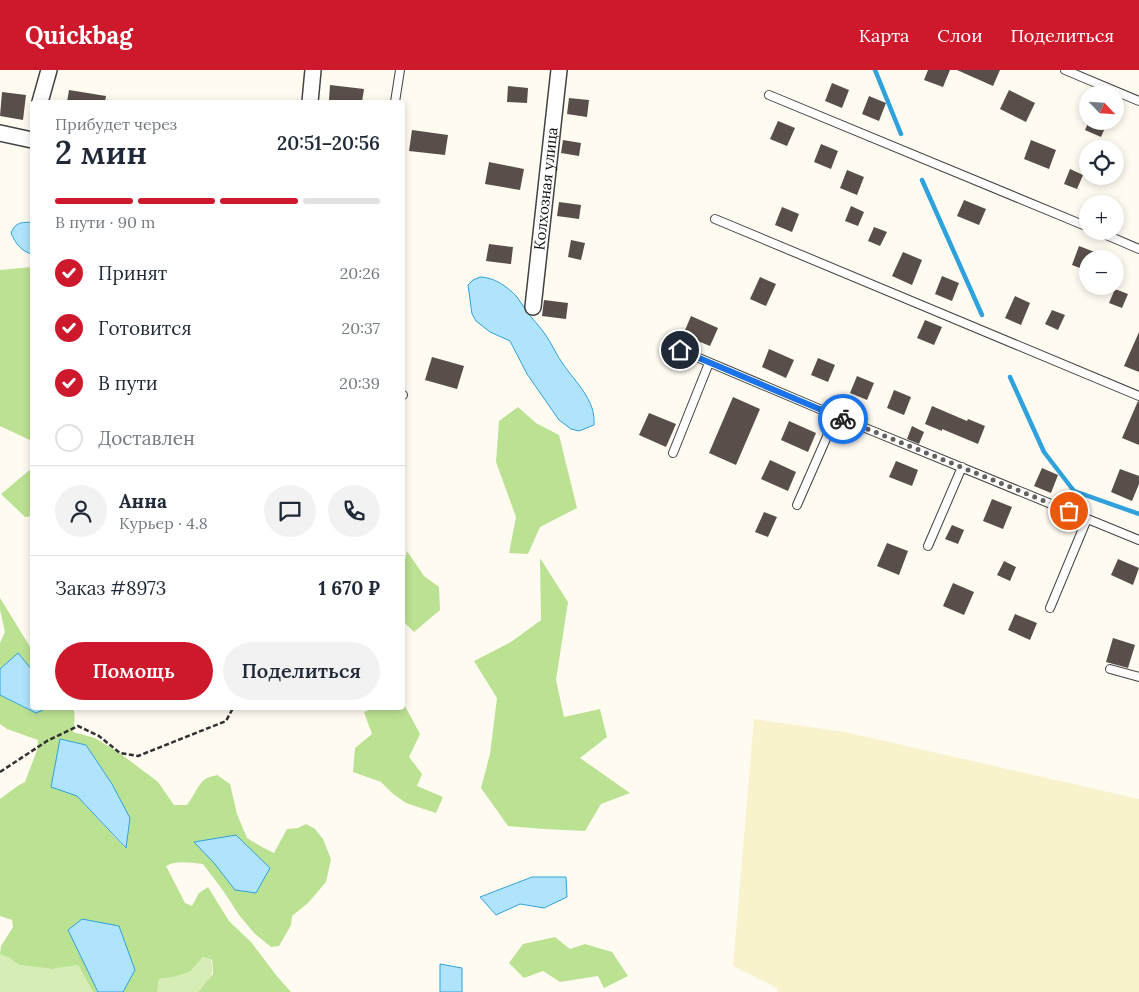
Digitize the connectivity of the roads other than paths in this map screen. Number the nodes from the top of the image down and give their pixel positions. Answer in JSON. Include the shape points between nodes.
{"nodes":[{"id":1,"x":49,"y":70,"type":"edge"},
{"id":2,"x":313,"y":70,"type":"edge"},
{"id":3,"x":400,"y":70,"type":"edge"},
{"id":4,"x":559,"y":70,"type":"edge"},
{"id":5,"x":1065,"y":70,"type":"edge"},
{"id":6,"x":769,"y":95,"type":"dead end"},
{"id":7,"x":41,"y":100,"type":"edge"},
{"id":8,"x":310,"y":100,"type":"edge"},
{"id":9,"x":395,"y":100,"type":"edge"},
{"id":10,"x":1139,"y":101,"type":"edge"},
{"id":11,"x":0,"y":133,"type":"edge"},
{"id":12,"x":30,"y":137,"type":"edge"},
{"id":13,"x":715,"y":219,"type":"dead end"},
{"id":14,"x":1079,"y":223,"type":"edge"},
{"id":15,"x":1118,"y":240,"type":"edge"},
{"id":16,"x":1139,"y":249,"type":"edge"},
{"id":17,"x":533,"y":307,"type":"dead end"},
{"id":18,"x":680,"y":350,"type":"dead end"},
{"id":19,"x":709,"y":363,"type":"junction"},
{"id":20,"x":1139,"y":396,"type":"edge"},
{"id":21,"x":836,"y":416,"type":"junction"},
{"id":22,"x":673,"y":453,"type":"dead end"},
{"id":23,"x":962,"y":467,"type":"junction"},
{"id":24,"x":797,"y":505,"type":"dead end"},
{"id":25,"x":1087,"y":518,"type":"junction"},
{"id":26,"x":1139,"y":540,"type":"edge"},
{"id":27,"x":928,"y":546,"type":"dead end"},
{"id":28,"x":1050,"y":608,"type":"dead end"},
{"id":29,"x":1110,"y":669,"type":"dead end"},
{"id":30,"x":1139,"y":677,"type":"edge"}],
"edges":[{"from":1,"to":7,"type":"street"},
{"from":2,"to":8,"type":"street"},
{"from":3,"to":9,"type":"lane"},
{"from":4,"to":17,"type":"street","name":"Колхозная улица"},
{"from":5,"to":10,"type":"lane"},
{"from":6,"to":14,"type":"lane"},
{"from":11,"to":12,"type":"street"},
{"from":13,"to":20,"type":"lane"},
{"from":15,"to":16,"type":"lane"},
{"from":18,"to":19,"type":"lane"},
{"from":19,"to":21,"type":"lane"},
{"from":19,"to":22,"type":"lane"},
{"from":21,"to":23,"type":"lane"},
{"from":21,"to":24,"type":"lane"},
{"from":23,"to":25,"type":"lane"},
{"from":23,"to":27,"type":"lane"},
{"from":25,"to":26,"type":"lane"},
{"from":25,"to":28,"type":"lane"},
{"from":29,"to":30,"type":"lane"}]}
